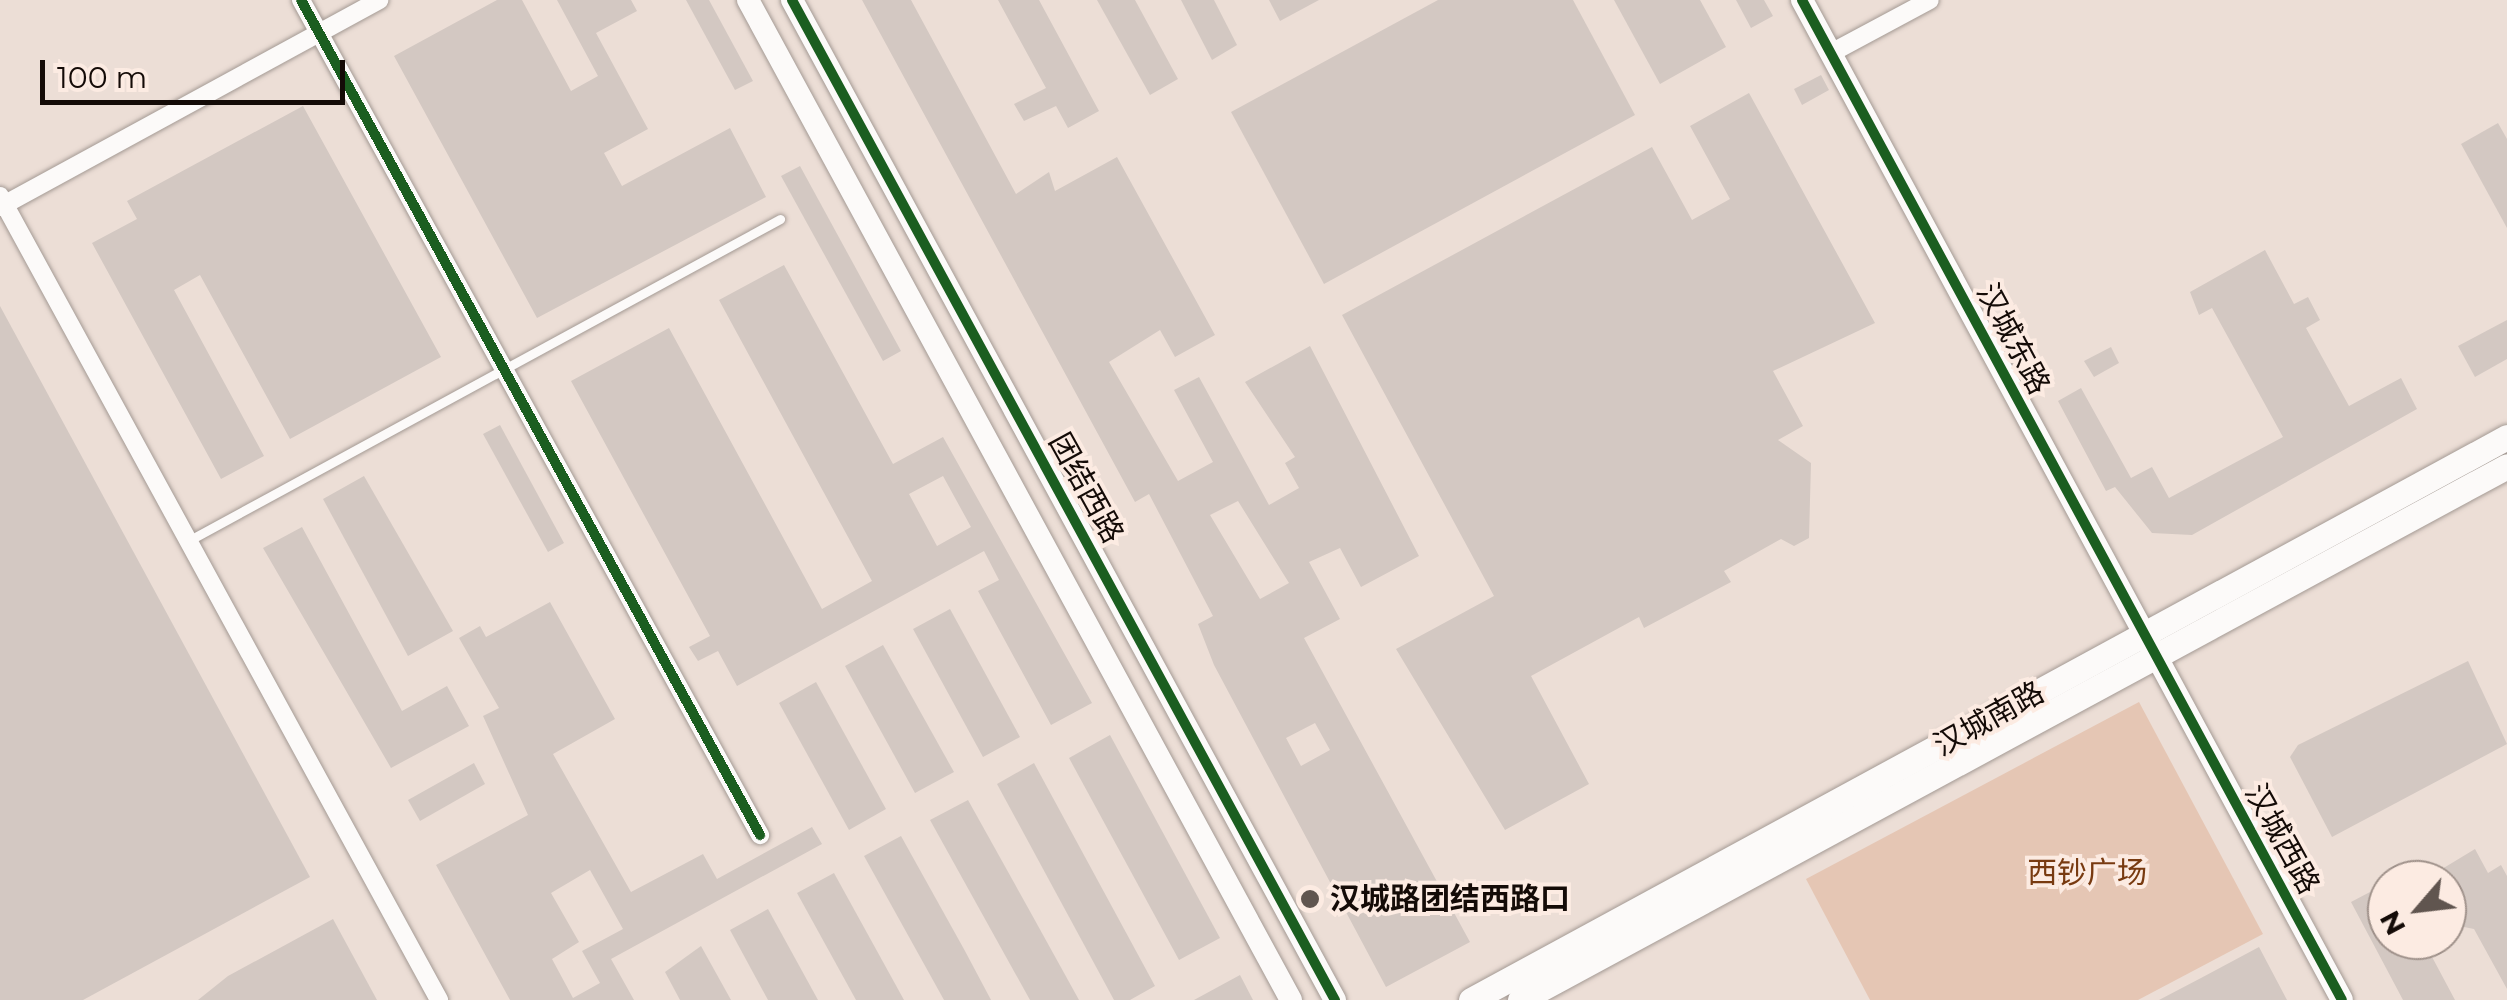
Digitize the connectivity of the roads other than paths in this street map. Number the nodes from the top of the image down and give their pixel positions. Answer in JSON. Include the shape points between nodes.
{"nodes":[{"id":1,"x":301,"y":0,"type":"edge"},
{"id":2,"x":379,"y":0,"type":"edge"},
{"id":3,"x":748,"y":0,"type":"edge"},
{"id":4,"x":792,"y":0,"type":"edge"},
{"id":5,"x":1802,"y":0,"type":"edge"},
{"id":6,"x":1930,"y":0,"type":"edge"},
{"id":7,"x":319,"y":33,"type":"junction"},
{"id":8,"x":1831,"y":53,"type":"junction"},
{"id":9,"x":2,"y":203,"type":"edge"},
{"id":10,"x":780,"y":220,"type":"dead end"},
{"id":11,"x":504,"y":369,"type":"junction"},
{"id":12,"x":2507,"y":437,"type":"edge"},
{"id":13,"x":2507,"y":466,"type":"edge"},
{"id":14,"x":188,"y":541,"type":"junction"},
{"id":15,"x":2149,"y":646,"type":"junction"},
{"id":16,"x":2179,"y":701,"type":"joint"},
{"id":17,"x":760,"y":835,"type":"dead end"},
{"id":18,"x":438,"y":1000,"type":"edge"},
{"id":19,"x":1291,"y":1000,"type":"edge"},
{"id":20,"x":1335,"y":1000,"type":"edge"},
{"id":21,"x":1471,"y":1000,"type":"edge"},
{"id":22,"x":1520,"y":1000,"type":"edge"},
{"id":23,"x":2342,"y":1000,"type":"edge"}],
"edges":[{"from":1,"to":7,"type":"street"},
{"from":2,"to":7,"type":"street"},
{"from":3,"to":19,"type":"street"},
{"from":4,"to":20,"type":"street","name":"团结西路"},
{"from":5,"to":8,"type":"street","name":"汉城东路"},
{"from":6,"to":8,"type":"street"},
{"from":7,"to":9,"type":"street"},
{"from":7,"to":11,"type":"street"},
{"from":8,"to":15,"type":"street","name":"汉城东路"},
{"from":9,"to":14,"type":"street"},
{"from":10,"to":11,"type":"lane"},
{"from":11,"to":14,"type":"lane"},
{"from":11,"to":17,"type":"street"},
{"from":12,"to":15,"type":"main road","name":"汉城南路"},
{"from":13,"to":15,"type":"main road","name":"汉城南路"},
{"from":14,"to":18,"type":"street"},
{"from":15,"to":16,"type":"street","name":"汉城东路"},
{"from":15,"to":21,"type":"main road","name":"汉城南路"},
{"from":15,"to":22,"type":"main road","name":"汉城南路"},
{"from":16,"to":23,"type":"street","name":"汉城西路"}]}
